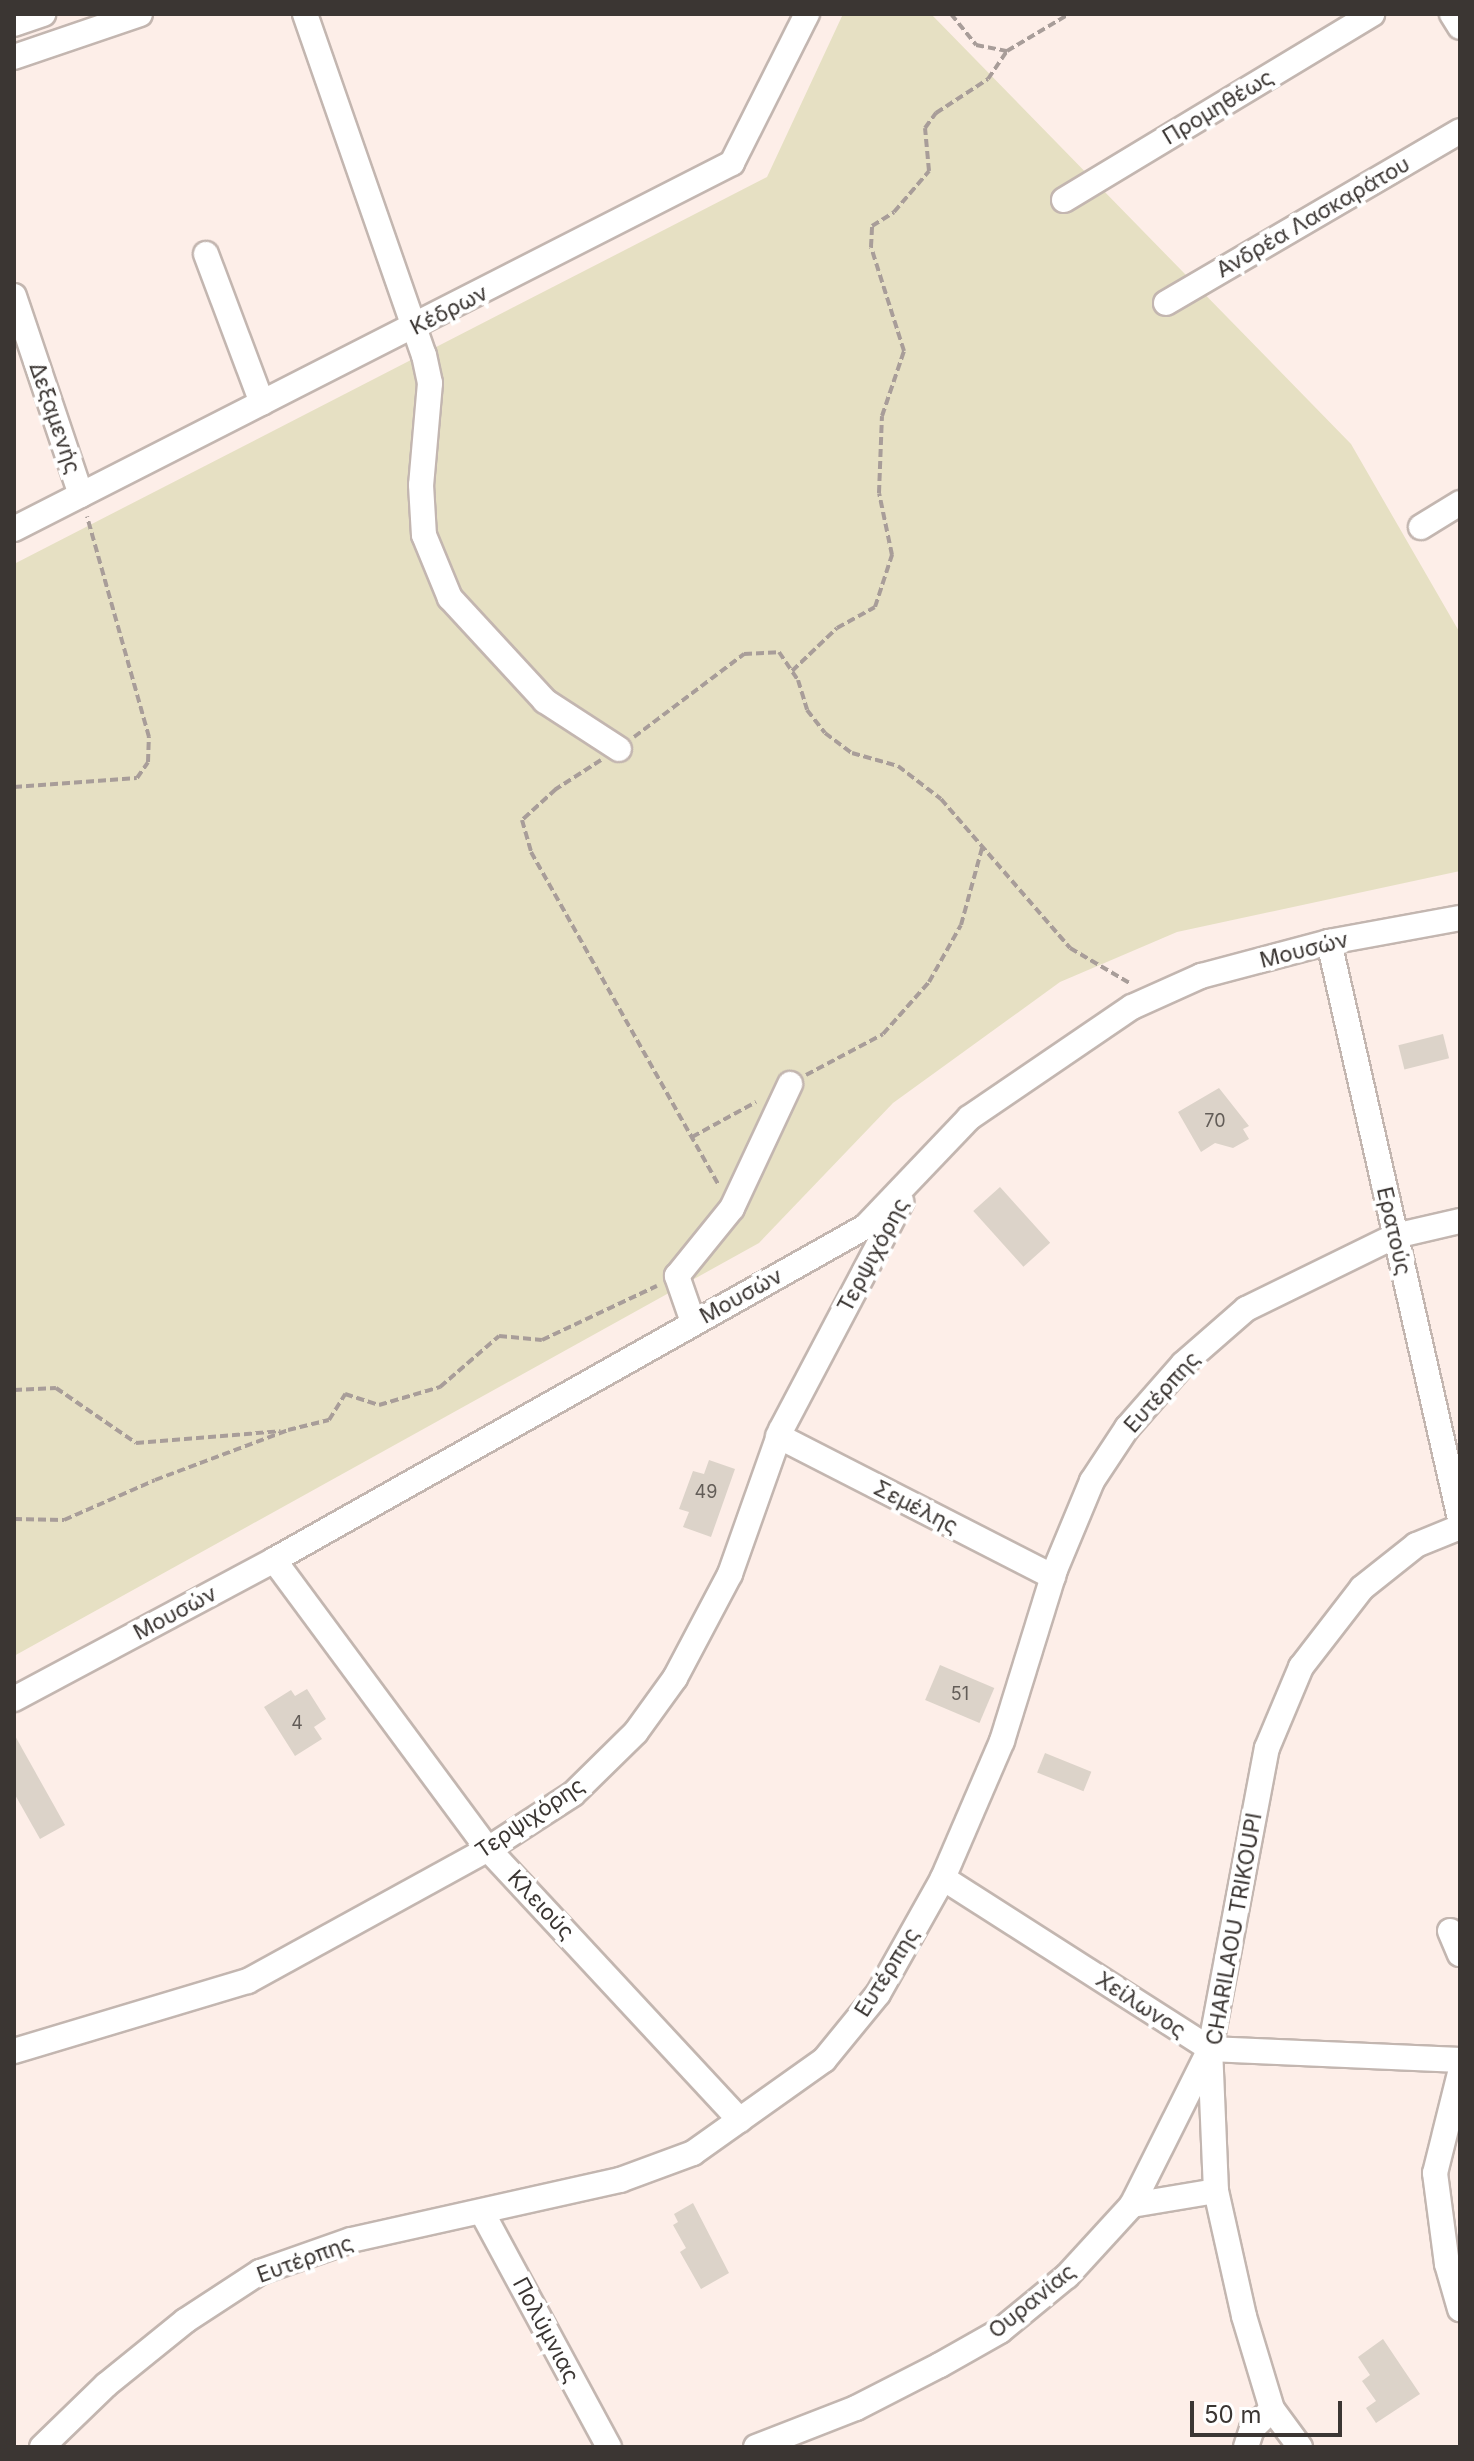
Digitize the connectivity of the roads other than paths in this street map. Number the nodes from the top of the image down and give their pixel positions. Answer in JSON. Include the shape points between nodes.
{"nodes":[{"id":1,"x":43,"y":14,"type":"edge"},
{"id":2,"x":140,"y":14,"type":"edge"},
{"id":3,"x":305,"y":14,"type":"edge"},
{"id":4,"x":807,"y":14,"type":"edge"},
{"id":5,"x":1372,"y":14,"type":"edge"},
{"id":6,"x":1452,"y":14,"type":"edge"},
{"id":7,"x":14,"y":24,"type":"edge"},
{"id":8,"x":1460,"y":27,"type":"edge"},
{"id":9,"x":14,"y":57,"type":"edge"},
{"id":10,"x":1460,"y":131,"type":"edge"},
{"id":11,"x":1064,"y":200,"type":"dead end"},
{"id":12,"x":206,"y":254,"type":"dead end"},
{"id":13,"x":14,"y":296,"type":"edge"},
{"id":14,"x":1166,"y":303,"type":"dead end"},
{"id":15,"x":413,"y":329,"type":"junction"},
{"id":16,"x":262,"y":403,"type":"junction"},
{"id":17,"x":81,"y":495,"type":"junction"},
{"id":18,"x":1460,"y":503,"type":"edge"},
{"id":19,"x":1421,"y":527,"type":"dead end"},
{"id":20,"x":14,"y":529,"type":"edge"},
{"id":21,"x":619,"y":749,"type":"road end"},
{"id":22,"x":1460,"y":918,"type":"edge"},
{"id":23,"x":1329,"y":942,"type":"junction"},
{"id":24,"x":790,"y":1084,"type":"road end"},
{"id":25,"x":915,"y":1175,"type":"joint"},
{"id":26,"x":1460,"y":1221,"type":"edge"},
{"id":27,"x":871,"y":1235,"type":"junction"},
{"id":28,"x":1395,"y":1236,"type":"junction"},
{"id":29,"x":693,"y":1322,"type":"junction"},
{"id":30,"x":778,"y":1436,"type":"junction"},
{"id":31,"x":1460,"y":1519,"type":"edge"},
{"id":32,"x":1460,"y":1527,"type":"edge"},
{"id":33,"x":274,"y":1560,"type":"junction"},
{"id":34,"x":1053,"y":1577,"type":"junction"},
{"id":35,"x":14,"y":1699,"type":"edge"},
{"id":36,"x":488,"y":1849,"type":"junction"},
{"id":37,"x":943,"y":1878,"type":"junction"},
{"id":38,"x":1450,"y":1931,"type":"dead end"},
{"id":39,"x":1460,"y":1954,"type":"edge"},
{"id":40,"x":1210,"y":2049,"type":"junction"},
{"id":41,"x":14,"y":2051,"type":"edge"},
{"id":42,"x":1460,"y":2060,"type":"edge"},
{"id":43,"x":1460,"y":2073,"type":"edge"},
{"id":44,"x":740,"y":2120,"type":"junction"},
{"id":45,"x":1216,"y":2191,"type":"junction"},
{"id":46,"x":1132,"y":2205,"type":"junction"},
{"id":47,"x":483,"y":2214,"type":"junction"},
{"id":48,"x":1460,"y":2309,"type":"edge"},
{"id":49,"x":1272,"y":2409,"type":"junction"},
{"id":50,"x":42,"y":2447,"type":"edge"},
{"id":51,"x":609,"y":2447,"type":"edge"},
{"id":52,"x":756,"y":2447,"type":"edge"},
{"id":53,"x":1246,"y":2447,"type":"edge"},
{"id":54,"x":1300,"y":2447,"type":"edge"}],
"edges":[{"from":1,"to":7,"type":"street"},
{"from":2,"to":9,"type":"street"},
{"from":3,"to":15,"type":"street"},
{"from":4,"to":15,"type":"street","name":"Κέδρων","via":[[732,163]]},
{"from":5,"to":11,"type":"street","name":"Προμηθέως"},
{"from":6,"to":8,"type":"street"},
{"from":10,"to":14,"type":"street","name":"Ανδρέα Λασκαράτου"},
{"from":12,"to":16,"type":"street"},
{"from":13,"to":17,"type":"street","name":"Δεξαμενής"},
{"from":15,"to":16,"type":"street","name":"Κέδρων"},
{"from":15,"to":21,"type":"street","via":[[430,383],[421,485],[424,535],[450,598],[545,701]]},
{"from":16,"to":17,"type":"street","name":"Κέδρων"},
{"from":17,"to":20,"type":"street","name":"Κέδρων"},
{"from":18,"to":19,"type":"street"},
{"from":22,"to":23,"type":"street","name":"Μουσών"},
{"from":23,"to":25,"type":"street","name":"Μουσών","via":[[1201,976],[1132,1007],[969,1118]]},
{"from":23,"to":28,"type":"street","name":"Ερατούς"},
{"from":24,"to":29,"type":"street","via":[[732,1208],[677,1276]]},
{"from":25,"to":27,"type":"street","name":"Τερψιχόρης"},
{"from":26,"to":28,"type":"street","name":"Ευτέρπης"},
{"from":27,"to":29,"type":"street","name":"Μουσών"},
{"from":27,"to":30,"type":"street","name":"Τερψιχόρης"},
{"from":28,"to":31,"type":"street","name":"Ερατούς"},
{"from":28,"to":34,"type":"street","name":"Ευτέρπης","via":[[1246,1309],[1183,1364],[1127,1428],[1092,1481]]},
{"from":29,"to":33,"type":"street","name":"Μουσών"},
{"from":30,"to":34,"type":"street","name":"Σεμέλης"},
{"from":30,"to":36,"type":"street","name":"Τερψιχόρης","via":[[730,1574],[675,1678],[636,1732],[573,1794]]},
{"from":32,"to":40,"type":"street","name":"CHARILAOU TRIKOUPI","via":[[1416,1545],[1362,1588],[1301,1667],[1267,1748]]},
{"from":33,"to":35,"type":"street","name":"Μουσών"},
{"from":33,"to":36,"type":"street","name":"Κλειούς"},
{"from":34,"to":37,"type":"street","name":"Ευτέρπης","via":[[1002,1741]]},
{"from":36,"to":41,"type":"street","name":"Τερψιχόρης","via":[[248,1981]]},
{"from":36,"to":44,"type":"street","name":"Κλειούς"},
{"from":37,"to":40,"type":"street","name":"Χείλωνος"},
{"from":37,"to":44,"type":"street","name":"Ευτέρπης","via":[[878,1994],[824,2060]]},
{"from":38,"to":39,"type":"street"},
{"from":40,"to":42,"type":"street","name":"Χείλωνος"},
{"from":40,"to":45,"type":"street","name":"CHARILAOU TRIKOUPI"},
{"from":40,"to":46,"type":"street","name":"Ουρανίας"},
{"from":43,"to":48,"type":"street","via":[[1435,2173],[1447,2264]]},
{"from":44,"to":47,"type":"street","name":"Ευτέρπης","via":[[693,2153],[620,2180]]},
{"from":45,"to":46,"type":"street"},
{"from":45,"to":49,"type":"street","name":"CHARILAOU TRIKOUPI"},
{"from":46,"to":52,"type":"street","name":"Ουρανίας","via":[[1067,2276],[1000,2331],[856,2408]]},
{"from":47,"to":50,"type":"street","name":"Ευτέρπης","via":[[351,2240],[260,2272],[185,2321]]},
{"from":47,"to":51,"type":"street","name":"Πολύμνιας"},
{"from":49,"to":53,"type":"street","via":[[1252,2429]]},
{"from":49,"to":54,"type":"street","name":"CHARILAOU TRIKOUPI"}]}
